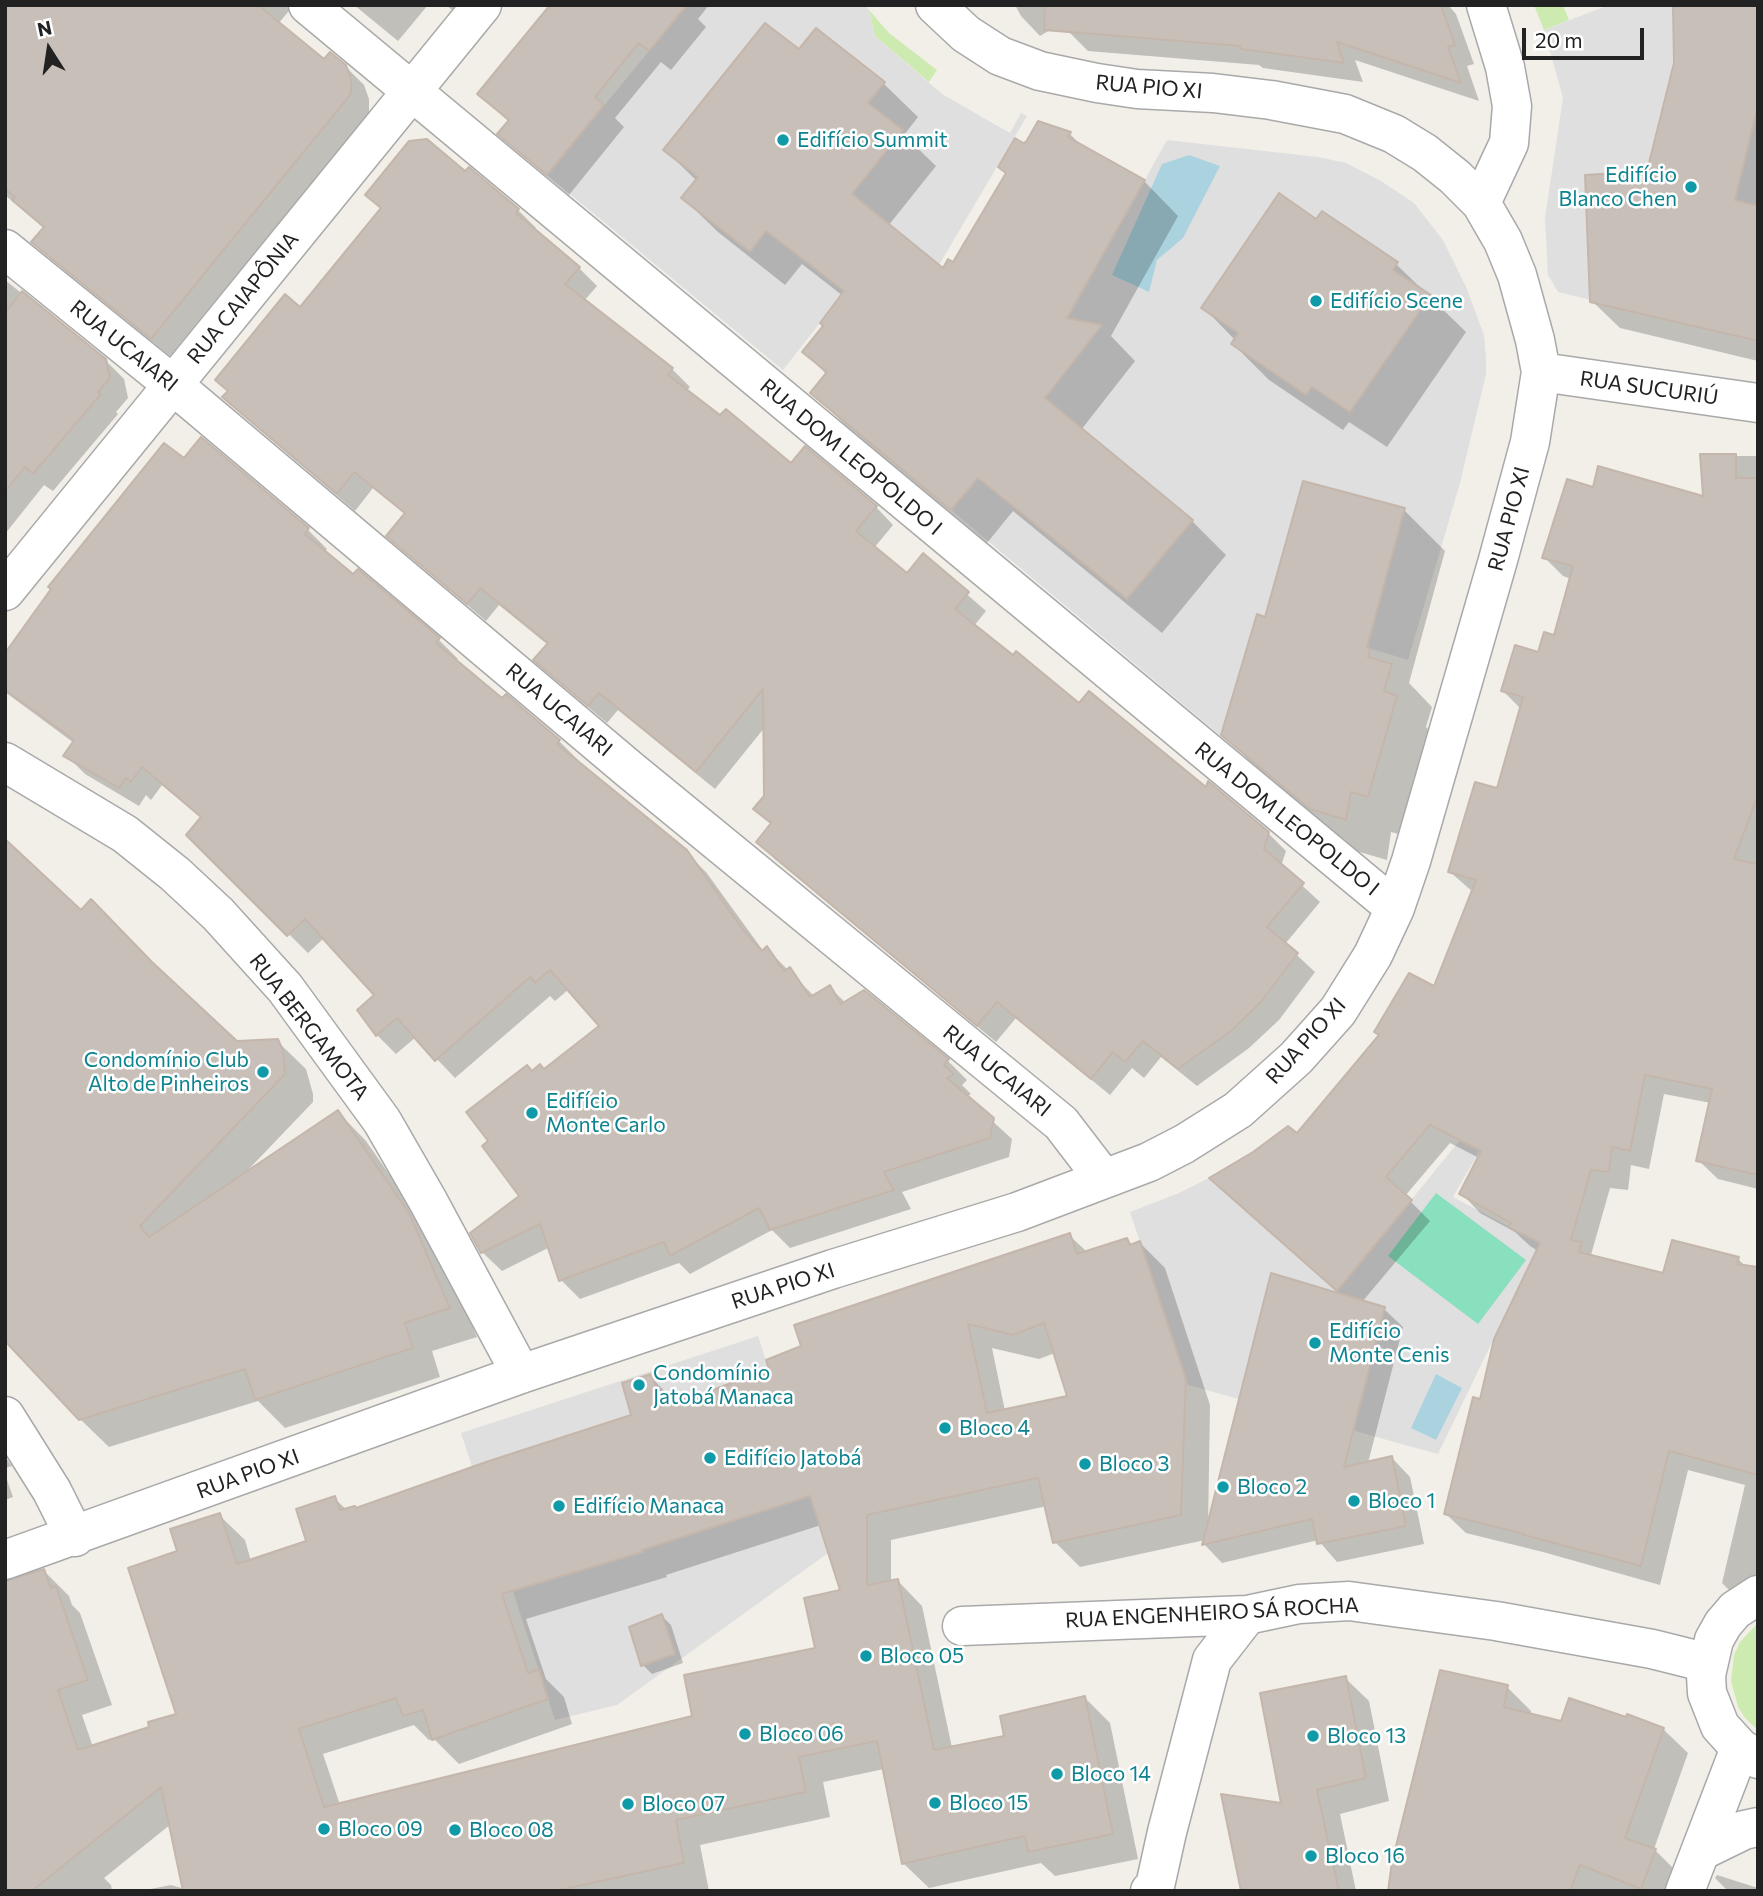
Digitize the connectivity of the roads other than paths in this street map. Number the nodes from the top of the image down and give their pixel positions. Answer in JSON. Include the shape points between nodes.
{"nodes":[{"id":1,"x":308,"y":5,"type":"edge"},
{"id":2,"x":482,"y":5,"type":"edge"},
{"id":3,"x":935,"y":5,"type":"edge"},
{"id":4,"x":1486,"y":5,"type":"edge"},
{"id":5,"x":413,"y":92,"type":"junction"},
{"id":6,"x":1481,"y":203,"type":"junction"},
{"id":7,"x":5,"y":249,"type":"edge"},
{"id":8,"x":1541,"y":372,"type":"junction"},
{"id":9,"x":172,"y":384,"type":"junction"},
{"id":10,"x":1758,"y":404,"type":"edge"},
{"id":11,"x":5,"y":592,"type":"edge"},
{"id":12,"x":5,"y":762,"type":"edge"},
{"id":13,"x":1395,"y":908,"type":"junction"},
{"id":14,"x":1104,"y":1179,"type":"junction"},
{"id":15,"x":521,"y":1374,"type":"junction"},
{"id":16,"x":5,"y":1416,"type":"edge"},
{"id":17,"x":75,"y":1537,"type":"junction"},
{"id":18,"x":5,"y":1560,"type":"edge"},
{"id":19,"x":1758,"y":1595,"type":"edge"},
{"id":20,"x":1247,"y":1615,"type":"junction"},
{"id":21,"x":962,"y":1626,"type":"dead end"},
{"id":22,"x":1708,"y":1663,"type":"junction"},
{"id":23,"x":1749,"y":1754,"type":"edge"},
{"id":24,"x":1758,"y":1827,"type":"edge"},
{"id":25,"x":1701,"y":1851,"type":"junction"},
{"id":26,"x":1150,"y":1891,"type":"edge"},
{"id":27,"x":1685,"y":1891,"type":"edge"}],
"edges":[{"from":1,"to":5,"type":"street","name":"RUA DOM LEOPOLDO I"},
{"from":2,"to":5,"type":"street","name":"RUA CAIAPÔNIA"},
{"from":3,"to":6,"type":"street","name":"RUA PIO XI","via":[[966,34],[1000,55],[1040,71],[1137,89],[1224,94],[1345,114],[1425,153]]},
{"from":4,"to":6,"type":"street","via":[[1512,106],[1509,143]]},
{"from":5,"to":9,"type":"street","name":"RUA CAIAPÔNIA"},
{"from":5,"to":13,"type":"street","name":"RUA DOM LEOPOLDO I"},
{"from":6,"to":8,"type":"street","name":"RUA PIO XI","via":[[1517,275]]},
{"from":7,"to":9,"type":"street","name":"RUA UCAIARI"},
{"from":8,"to":10,"type":"street","name":"RUA SUCURIÚ"},
{"from":8,"to":13,"type":"street","name":"RUA PIO XI","via":[[1530,442],[1506,534]]},
{"from":9,"to":11,"type":"street","name":"RUA CAIAPÔNIA"},
{"from":9,"to":14,"type":"street","name":"RUA UCAIARI","via":[[630,770],[1061,1123]]},
{"from":12,"to":15,"type":"street","name":"RUA BERGAMOTA","via":[[125,834],[175,874],[285,988],[382,1121]]},
{"from":13,"to":14,"type":"street","name":"RUA PIO XI","via":[[1373,955],[1338,1011],[1296,1058],[1238,1110],[1149,1162]]},
{"from":14,"to":15,"type":"street","name":"RUA PIO XI","via":[[1017,1212]]},
{"from":15,"to":17,"type":"street","name":"RUA PIO XI"},
{"from":16,"to":17,"type":"street"},
{"from":17,"to":18,"type":"street","name":"RUA PIO XI"},
{"from":19,"to":22,"type":"street","via":[[1735,1610],[1723,1625]]},
{"from":20,"to":21,"type":"street","name":"RUA ENGENHEIRO SÁ ROCHA"},
{"from":20,"to":22,"type":"street","name":"RUA ENGENHEIRO SÁ ROCHA","via":[[1299,1604],[1349,1601],[1496,1621]]},
{"from":20,"to":26,"type":"street","via":[[1212,1660],[1155,1886]]},
{"from":22,"to":23,"type":"street","via":[[1712,1711],[1720,1726]]},
{"from":23,"to":25,"type":"street"},
{"from":24,"to":25,"type":"street"},
{"from":25,"to":27,"type":"street"}]}
